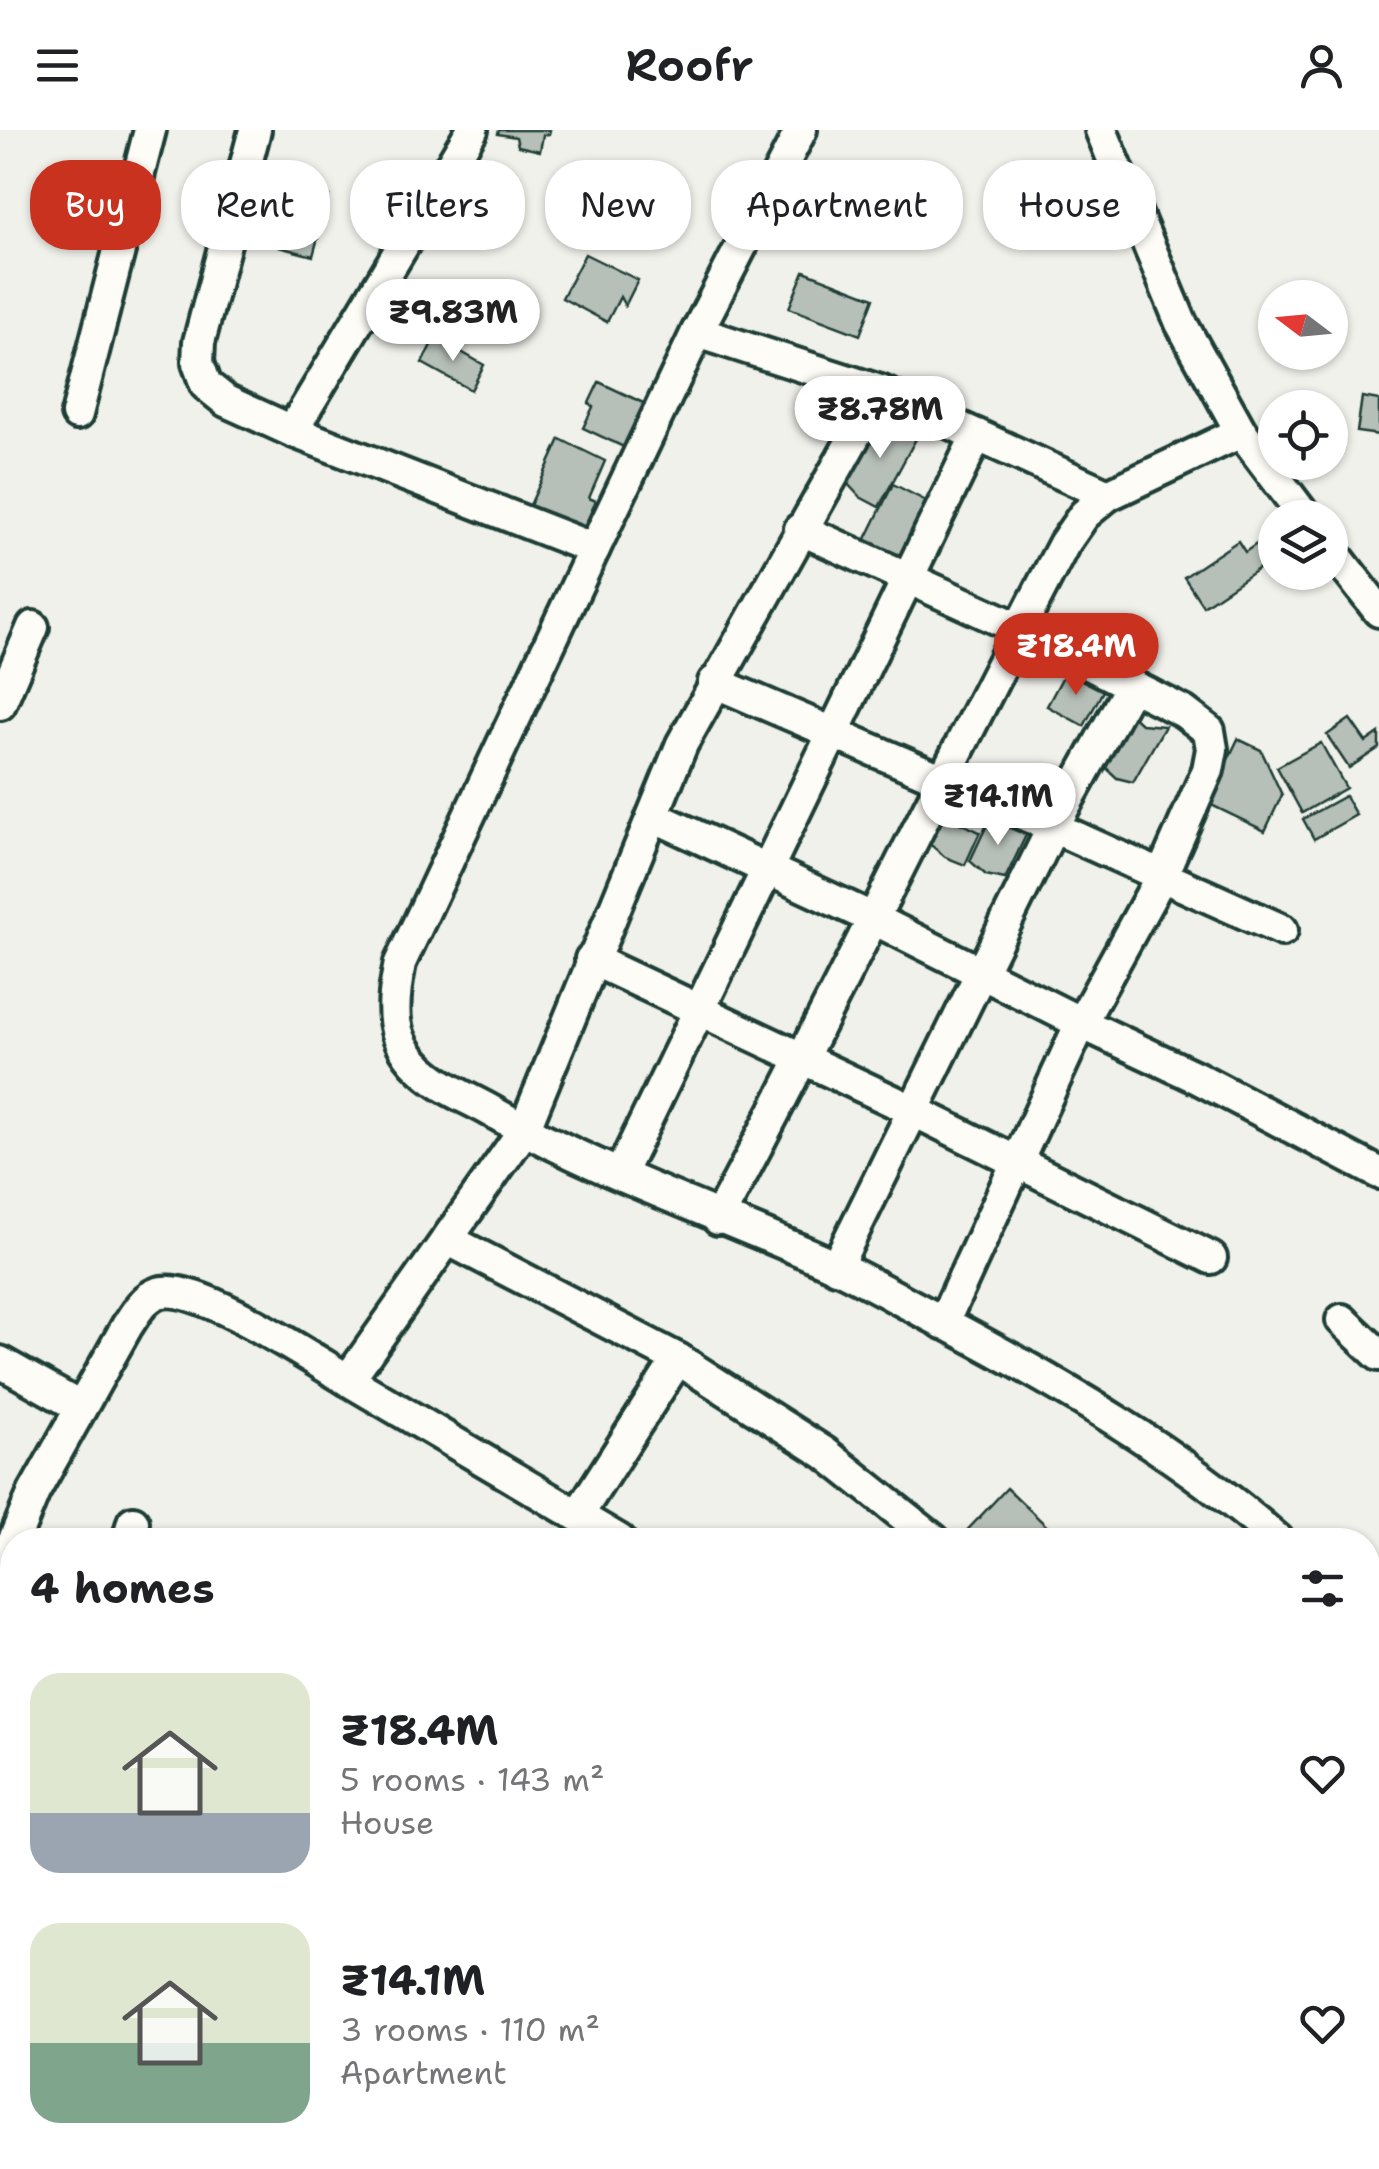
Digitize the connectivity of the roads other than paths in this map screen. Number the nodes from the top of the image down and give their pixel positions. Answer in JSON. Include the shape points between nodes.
{"nodes":[{"id":1,"x":150,"y":130,"type":"edge"},
{"id":2,"x":255,"y":130,"type":"edge"},
{"id":3,"x":472,"y":130,"type":"edge"},
{"id":4,"x":800,"y":130,"type":"edge"},
{"id":5,"x":1101,"y":130,"type":"edge"},
{"id":6,"x":697,"y":332,"type":"junction"},
{"id":7,"x":880,"y":391,"type":"junction"},
{"id":8,"x":77,"y":414,"type":"dead end"},
{"id":9,"x":292,"y":431,"type":"junction"},
{"id":10,"x":1241,"y":432,"type":"junction"},
{"id":11,"x":976,"y":435,"type":"junction"},
{"id":12,"x":1108,"y":495,"type":"junction"},
{"id":13,"x":1292,"y":500,"type":"edge"},
{"id":14,"x":800,"y":530,"type":"junction"},
{"id":15,"x":594,"y":549,"type":"junction"},
{"id":16,"x":1348,"y":568,"type":"edge"},
{"id":17,"x":908,"y":580,"type":"junction"},
{"id":18,"x":1377,"y":599,"type":"edge"},
{"id":19,"x":33,"y":626,"type":"dead end"},
{"id":20,"x":1020,"y":629,"type":"junction"},
{"id":21,"x":714,"y":682,"type":"junction"},
{"id":22,"x":1132,"y":686,"type":"junction"},
{"id":23,"x":0,"y":704,"type":"edge"},
{"id":24,"x":834,"y":734,"type":"junction"},
{"id":25,"x":942,"y":779,"type":"junction"},
{"id":26,"x":653,"y":816,"type":"junction"},
{"id":27,"x":1053,"y":827,"type":"junction"},
{"id":28,"x":768,"y":871,"type":"junction"},
{"id":29,"x":1161,"y":877,"type":"junction"},
{"id":30,"x":872,"y":918,"type":"junction"},
{"id":31,"x":1282,"y":930,"type":"dead end"},
{"id":32,"x":591,"y":959,"type":"junction"},
{"id":33,"x":980,"y":974,"type":"junction"},
{"id":34,"x":701,"y":1010,"type":"junction"},
{"id":35,"x":1081,"y":1024,"type":"junction"},
{"id":36,"x":804,"y":1061,"type":"junction"},
{"id":37,"x":912,"y":1110,"type":"junction"},
{"id":38,"x":524,"y":1130,"type":"junction"},
{"id":39,"x":1017,"y":1161,"type":"junction"},
{"id":40,"x":1379,"y":1173,"type":"edge"},
{"id":41,"x":620,"y":1174,"type":"junction"},
{"id":42,"x":718,"y":1218,"type":"junction"},
{"id":43,"x":449,"y":1240,"type":"junction"},
{"id":44,"x":1211,"y":1258,"type":"dead end"},
{"id":45,"x":836,"y":1267,"type":"junction"},
{"id":46,"x":1342,"y":1320,"type":"dead end"},
{"id":47,"x":943,"y":1322,"type":"junction"},
{"id":48,"x":1379,"y":1355,"type":"edge"},
{"id":49,"x":678,"y":1360,"type":"junction"},
{"id":50,"x":0,"y":1362,"type":"edge"},
{"id":51,"x":348,"y":1380,"type":"junction"},
{"id":52,"x":80,"y":1407,"type":"junction"},
{"id":53,"x":578,"y":1515,"type":"junction"},
{"id":54,"x":16,"y":1528,"type":"edge"},
{"id":55,"x":599,"y":1528,"type":"edge"},
{"id":56,"x":919,"y":1528,"type":"edge"},
{"id":57,"x":1264,"y":1528,"type":"edge"}],
"edges":[{"from":1,"to":8,"type":"street"},
{"from":2,"to":9,"type":"street","via":[[198,363],[206,385],[226,401]]},
{"from":3,"to":9,"type":"street"},
{"from":4,"to":6,"type":"street"},
{"from":5,"to":10,"type":"street","via":[[1182,324]]},
{"from":6,"to":7,"type":"street"},
{"from":6,"to":15,"type":"street"},
{"from":7,"to":11,"type":"street"},
{"from":7,"to":14,"type":"street"},
{"from":9,"to":15,"type":"street"},
{"from":10,"to":12,"type":"street"},
{"from":10,"to":13,"type":"street"},
{"from":11,"to":12,"type":"street"},
{"from":11,"to":17,"type":"street"},
{"from":12,"to":20,"type":"street","via":[[1064,544]]},
{"from":14,"to":17,"type":"street"},
{"from":14,"to":21,"type":"street"},
{"from":15,"to":38,"type":"street","via":[[400,964],[392,1002],[396,1031],[428,1075]]},
{"from":16,"to":18,"type":"street"},
{"from":17,"to":20,"type":"street"},
{"from":17,"to":24,"type":"street"},
{"from":19,"to":23,"type":"street"},
{"from":20,"to":22,"type":"street"},
{"from":20,"to":25,"type":"street"},
{"from":21,"to":24,"type":"street"},
{"from":21,"to":26,"type":"street"},
{"from":22,"to":27,"type":"street"},
{"from":22,"to":29,"type":"street","via":[[1200,722],[1212,750]]},
{"from":24,"to":25,"type":"street"},
{"from":24,"to":28,"type":"street"},
{"from":25,"to":27,"type":"street"},
{"from":25,"to":30,"type":"street"},
{"from":26,"to":28,"type":"street"},
{"from":26,"to":32,"type":"street"},
{"from":27,"to":29,"type":"street"},
{"from":27,"to":33,"type":"street"},
{"from":28,"to":30,"type":"street"},
{"from":28,"to":34,"type":"street"},
{"from":29,"to":31,"type":"street"},
{"from":29,"to":35,"type":"street"},
{"from":30,"to":33,"type":"street"},
{"from":30,"to":36,"type":"street"},
{"from":32,"to":34,"type":"street"},
{"from":32,"to":38,"type":"street"},
{"from":33,"to":35,"type":"street"},
{"from":33,"to":37,"type":"street"},
{"from":34,"to":36,"type":"street"},
{"from":34,"to":41,"type":"street"},
{"from":35,"to":39,"type":"street"},
{"from":35,"to":40,"type":"street"},
{"from":36,"to":37,"type":"street"},
{"from":36,"to":42,"type":"street"},
{"from":37,"to":39,"type":"street"},
{"from":37,"to":45,"type":"street"},
{"from":38,"to":41,"type":"street"},
{"from":38,"to":43,"type":"street"},
{"from":39,"to":44,"type":"street"},
{"from":39,"to":47,"type":"street"},
{"from":41,"to":42,"type":"street"},
{"from":42,"to":45,"type":"street"},
{"from":43,"to":49,"type":"street"},
{"from":43,"to":51,"type":"street"},
{"from":45,"to":47,"type":"street"},
{"from":46,"to":48,"type":"street"},
{"from":47,"to":57,"type":"street","via":[[1142,1434]]},
{"from":49,"to":53,"type":"street"},
{"from":49,"to":56,"type":"street","via":[[825,1453]]},
{"from":50,"to":52,"type":"street"},
{"from":51,"to":52,"type":"street","via":[[220,1306],[160,1291],[144,1301]]},
{"from":51,"to":53,"type":"street"},
{"from":52,"to":54,"type":"street"},
{"from":53,"to":55,"type":"street"}]}
